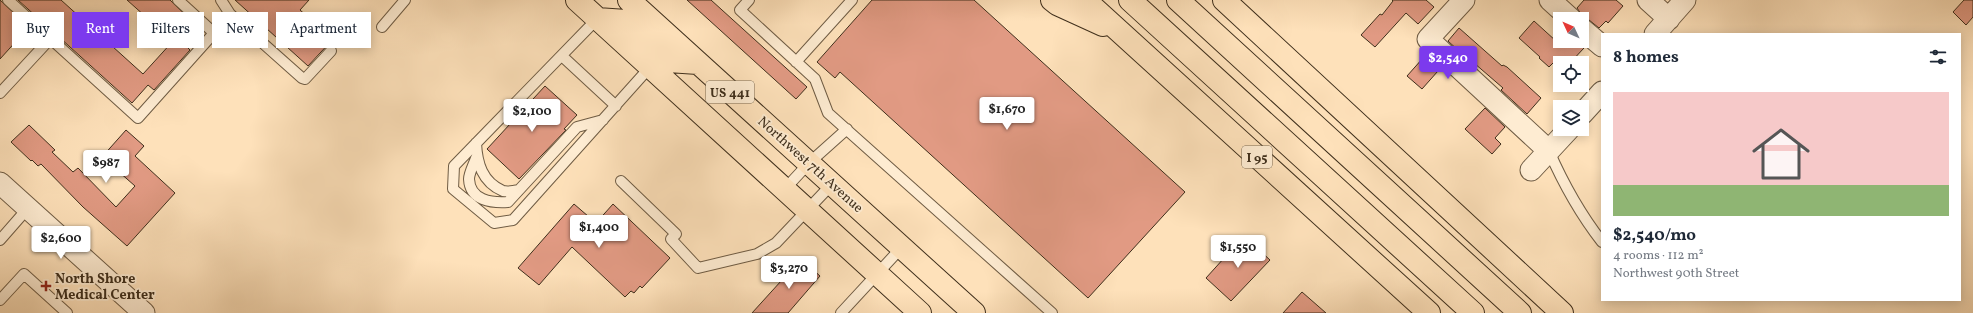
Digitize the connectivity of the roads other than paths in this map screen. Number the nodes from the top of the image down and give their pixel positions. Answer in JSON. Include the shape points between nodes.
{"nodes":[{"id":1,"x":8,"y":0,"type":"edge"},
{"id":2,"x":178,"y":0,"type":"edge"},
{"id":3,"x":221,"y":0,"type":"edge"},
{"id":4,"x":405,"y":0,"type":"edge"},
{"id":5,"x":577,"y":0,"type":"edge"},
{"id":6,"x":629,"y":0,"type":"edge"},
{"id":7,"x":749,"y":0,"type":"edge"},
{"id":8,"x":852,"y":0,"type":"edge"},
{"id":9,"x":1052,"y":0,"type":"edge"},
{"id":10,"x":1085,"y":0,"type":"edge"},
{"id":11,"x":1130,"y":0,"type":"edge"},
{"id":12,"x":1178,"y":0,"type":"edge"},
{"id":13,"x":1224,"y":0,"type":"edge"},
{"id":14,"x":1464,"y":0,"type":"edge"},
{"id":15,"x":1550,"y":0,"type":"edge"},
{"id":16,"x":1648,"y":0,"type":"edge"},
{"id":17,"x":1685,"y":0,"type":"edge"},
{"id":18,"x":22,"y":12,"type":"edge"},
{"id":19,"x":1563,"y":12,"type":"edge"},
{"id":20,"x":597,"y":19,"type":"junction"},
{"id":21,"x":1669,"y":19,"type":"junction"},
{"id":22,"x":382,"y":27,"type":"dead end"},
{"id":23,"x":1120,"y":32,"type":"junction"},
{"id":24,"x":1656,"y":33,"type":"edge"},
{"id":25,"x":1589,"y":35,"type":"edge"},
{"id":26,"x":1601,"y":45,"type":"edge"},
{"id":27,"x":42,"y":48,"type":"edge"},
{"id":28,"x":62,"y":48,"type":"edge"},
{"id":29,"x":330,"y":51,"type":"dead end"},
{"id":30,"x":562,"y":56,"type":"junction"},
{"id":31,"x":796,"y":62,"type":"junction"},
{"id":32,"x":698,"y":63,"type":"junction"},
{"id":33,"x":650,"y":66,"type":"junction"},
{"id":34,"x":1601,"y":93,"type":"edge"},
{"id":35,"x":0,"y":94,"type":"edge"},
{"id":36,"x":616,"y":106,"type":"junction"},
{"id":37,"x":1589,"y":106,"type":"edge"},
{"id":38,"x":603,"y":120,"type":"junction"},
{"id":39,"x":847,"y":129,"type":"junction"},
{"id":40,"x":1563,"y":136,"type":"edge"},
{"id":41,"x":476,"y":143,"type":"junction"},
{"id":42,"x":1549,"y":151,"type":"junction"},
{"id":43,"x":476,"y":156,"type":"junction"},
{"id":44,"x":809,"y":163,"type":"junction"},
{"id":45,"x":1531,"y":170,"type":"dead end"},
{"id":46,"x":621,"y":181,"type":"dead end"},
{"id":47,"x":0,"y":183,"type":"edge"},
{"id":48,"x":832,"y":184,"type":"junction"},
{"id":49,"x":519,"y":190,"type":"junction"},
{"id":50,"x":784,"y":190,"type":"junction"},
{"id":51,"x":28,"y":208,"type":"junction"},
{"id":52,"x":806,"y":210,"type":"junction"},
{"id":53,"x":0,"y":240,"type":"edge"},
{"id":54,"x":1601,"y":241,"type":"edge"},
{"id":55,"x":902,"y":247,"type":"junction"},
{"id":56,"x":876,"y":274,"type":"junction"},
{"id":57,"x":0,"y":300,"type":"edge"},
{"id":58,"x":915,"y":311,"type":"edge"},
{"id":59,"x":67,"y":313,"type":"edge"},
{"id":60,"x":144,"y":313,"type":"edge"},
{"id":61,"x":841,"y":313,"type":"edge"},
{"id":62,"x":974,"y":313,"type":"edge"},
{"id":63,"x":1052,"y":313,"type":"edge"},
{"id":64,"x":1428,"y":313,"type":"edge"},
{"id":65,"x":1473,"y":313,"type":"edge"},
{"id":66,"x":1520,"y":313,"type":"edge"},
{"id":67,"x":1562,"y":313,"type":"edge"}],
"edges":[{"from":1,"to":18,"type":"lane"},
{"from":2,"to":28,"type":"lane","via":[[214,33],[138,118]]},
{"from":3,"to":29,"type":"lane","via":[[230,14],[302,78],[306,79]]},
{"from":4,"to":22,"type":"lane"},
{"from":5,"to":20,"type":"main road","number":"US 441"},
{"from":6,"to":32,"type":"main road","name":"Northwest 7th Avenue","number":"US 441"},
{"from":7,"to":31,"type":"lane","via":[[740,10]]},
{"from":8,"to":31,"type":"lane"},
{"from":9,"to":23,"type":"main road"},
{"from":10,"to":23,"type":"main road","number":"I 95"},
{"from":11,"to":65,"type":"main road"},
{"from":12,"to":66,"type":"main road"},
{"from":13,"to":67,"type":"main road"},
{"from":14,"to":42,"type":"street","via":[[1428,39]]},
{"from":15,"to":19,"type":"street"},
{"from":16,"to":21,"type":"street"},
{"from":17,"to":21,"type":"street"},
{"from":20,"to":30,"type":"lane"},
{"from":20,"to":32,"type":"main road","via":[[626,22],[668,61]]},
{"from":20,"to":33,"type":"main road","number":"US 441"},
{"from":21,"to":24,"type":"street"},
{"from":23,"to":64,"type":"main road","number":"I 95"},
{"from":25,"to":26,"type":"street"},
{"from":27,"to":35,"type":"lane"},
{"from":30,"to":36,"type":"lane"},
{"from":30,"to":41,"type":"lane"},
{"from":31,"to":39,"type":"lane","via":[[815,79],[828,113]]},
{"from":32,"to":44,"type":"main road","name":"Northwest 7th Avenue","number":"US 441"},
{"from":33,"to":36,"type":"lane"},
{"from":33,"to":50,"type":"main road","number":"US 441"},
{"from":34,"to":37,"type":"street"},
{"from":36,"to":38,"type":"lane"},
{"from":38,"to":41,"type":"lane","via":[[513,220],[494,223],[453,189],[454,166]]},
{"from":38,"to":49,"type":"lane","via":[[577,127]]},
{"from":39,"to":44,"type":"lane"},
{"from":39,"to":63,"type":"lane"},
{"from":40,"to":42,"type":"street"},
{"from":41,"to":43,"type":"lane"},
{"from":42,"to":45,"type":"street"},
{"from":42,"to":54,"type":"lane","via":[[1561,176]]},
{"from":43,"to":49,"type":"lane","via":[[479,169],[493,184],[504,191]]},
{"from":43,"to":49,"type":"lane","via":[[469,179],[473,191],[480,198],[491,203],[508,202]]},
{"from":44,"to":48,"type":"main road","name":"Northwest 7th Avenue","number":"US 441"},
{"from":44,"to":50,"type":"lane"},
{"from":46,"to":52,"type":"lane","via":[[676,234],[671,239],[698,268],[756,254],[776,243]]},
{"from":47,"to":51,"type":"street"},
{"from":48,"to":52,"type":"lane"},
{"from":48,"to":55,"type":"main road","name":"Northwest 7th Avenue","number":"US 441"},
{"from":50,"to":52,"type":"main road","number":"US 441"},
{"from":51,"to":53,"type":"lane"},
{"from":51,"to":60,"type":"street"},
{"from":52,"to":56,"type":"main road","number":"US 441"},
{"from":55,"to":56,"type":"lane"},
{"from":55,"to":62,"type":"main road","name":"Northwest 7th Avenue","number":"US 441"},
{"from":56,"to":58,"type":"main road","number":"US 441"},
{"from":56,"to":61,"type":"lane"},
{"from":57,"to":59,"type":"lane","via":[[24,274]]}]}
